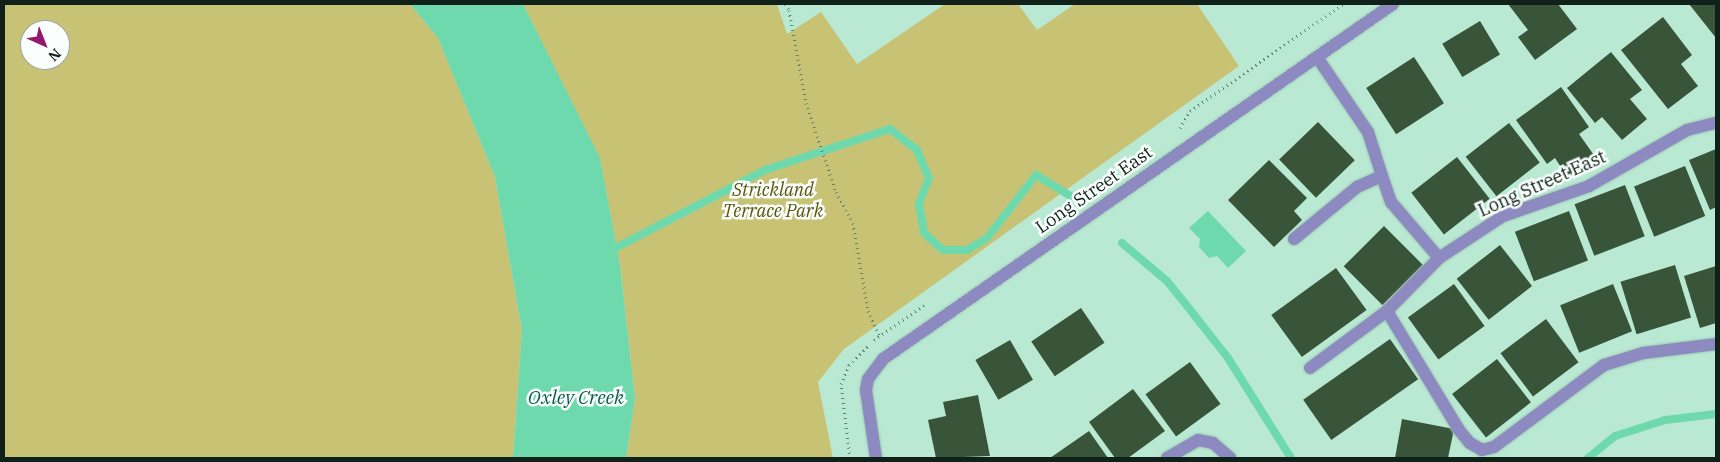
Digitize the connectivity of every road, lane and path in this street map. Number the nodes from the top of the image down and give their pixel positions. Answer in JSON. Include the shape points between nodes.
{"nodes":[{"id":1,"x":785,"y":4,"type":"edge"},
{"id":2,"x":1393,"y":4,"type":"edge"},
{"id":3,"x":1317,"y":57,"type":"junction"},
{"id":4,"x":1716,"y":123,"type":"edge"},
{"id":5,"x":1382,"y":176,"type":"junction"},
{"id":6,"x":1294,"y":239,"type":"dead end"},
{"id":7,"x":1439,"y":258,"type":"junction"},
{"id":8,"x":1387,"y":312,"type":"junction"},
{"id":9,"x":1716,"y":344,"type":"edge"},
{"id":10,"x":888,"y":348,"type":"junction"},
{"id":11,"x":1310,"y":368,"type":"dead end"},
{"id":12,"x":876,"y":458,"type":"edge"},
{"id":13,"x":1166,"y":458,"type":"edge"},
{"id":14,"x":1230,"y":458,"type":"edge"}],
"edges":[{"from":1,"to":10,"type":"path","via":[[789,10],[806,103],[836,192],[853,223],[872,324]]},
{"from":2,"to":3,"type":"street","name":"Long Street East"},
{"from":3,"to":5,"type":"street","via":[[1368,132]]},
{"from":3,"to":10,"type":"street","name":"Long Street East"},
{"from":4,"to":7,"type":"street","name":"Long Street East","via":[[1687,130],[1589,186],[1503,216]]},
{"from":5,"to":6,"type":"street","via":[[1357,187]]},
{"from":5,"to":7,"type":"street","via":[[1392,202]]},
{"from":7,"to":8,"type":"street","name":"Long Street East"},
{"from":8,"to":9,"type":"street","via":[[1459,430],[1470,443],[1482,450],[1494,447],[1604,365],[1643,353]]},
{"from":8,"to":11,"type":"street","name":"Long Street East"},
{"from":10,"to":12,"type":"street","name":"Long Street East","via":[[874,368],[866,390]]},
{"from":13,"to":14,"type":"street","via":[[1198,440],[1213,443]]}]}
